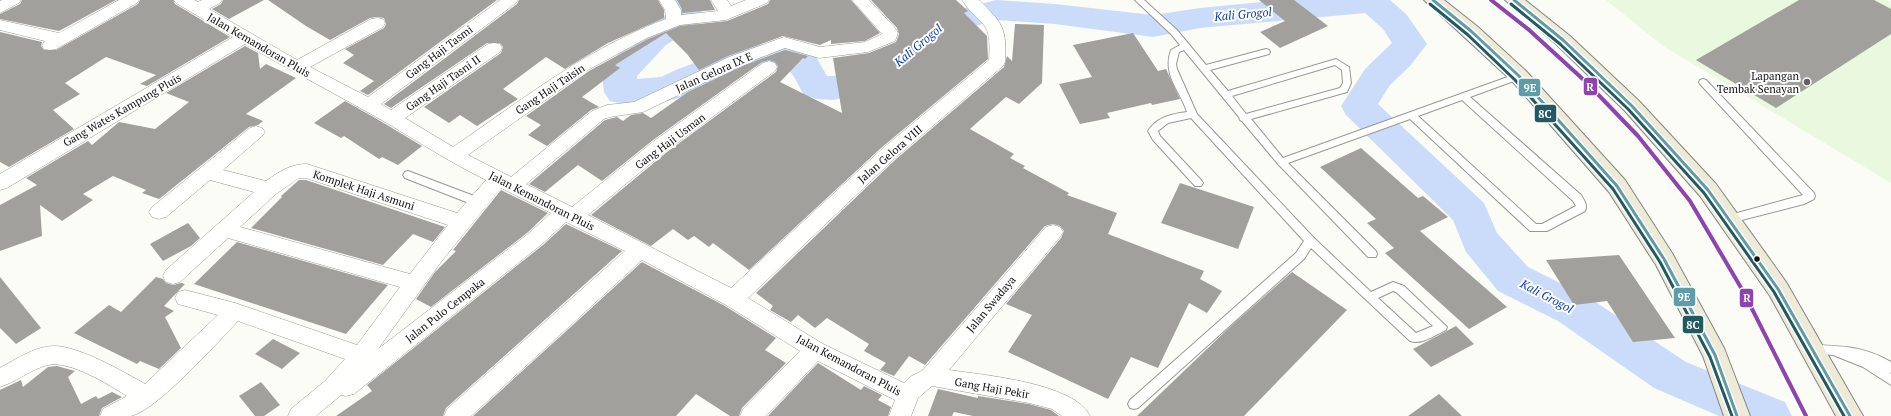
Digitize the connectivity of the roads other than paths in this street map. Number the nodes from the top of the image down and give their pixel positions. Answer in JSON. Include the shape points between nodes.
{"nodes":[{"id":1,"x":13,"y":0,"type":"edge"},
{"id":2,"x":131,"y":0,"type":"edge"},
{"id":3,"x":214,"y":0,"type":"edge"},
{"id":4,"x":510,"y":0,"type":"edge"},
{"id":5,"x":666,"y":0,"type":"edge"},
{"id":6,"x":719,"y":0,"type":"edge"},
{"id":7,"x":761,"y":0,"type":"edge"},
{"id":8,"x":860,"y":0,"type":"edge"},
{"id":9,"x":1433,"y":0,"type":"edge"},
{"id":10,"x":1514,"y":0,"type":"edge"},
{"id":11,"x":1142,"y":3,"type":"edge"},
{"id":12,"x":190,"y":5,"type":"edge"},
{"id":13,"x":0,"y":8,"type":"edge"},
{"id":14,"x":979,"y":8,"type":"edge"},
{"id":15,"x":730,"y":12,"type":"junction"},
{"id":16,"x":681,"y":20,"type":"junction"},
{"id":17,"x":377,"y":23,"type":"dead end"},
{"id":18,"x":0,"y":25,"type":"edge"},
{"id":19,"x":245,"y":37,"type":"junction"},
{"id":20,"x":1185,"y":46,"type":"junction"},
{"id":21,"x":494,"y":48,"type":"dead end"},
{"id":22,"x":1266,"y":52,"type":"dead end"},
{"id":23,"x":297,"y":67,"type":"junction"},
{"id":24,"x":769,"y":67,"type":"dead end"},
{"id":25,"x":1204,"y":69,"type":"junction"},
{"id":26,"x":1519,"y":76,"type":"junction"},
{"id":27,"x":1703,"y":82,"type":"dead end"},
{"id":28,"x":1225,"y":94,"type":"junction"},
{"id":29,"x":1463,"y":96,"type":"junction"},
{"id":30,"x":369,"y":105,"type":"junction"},
{"id":31,"x":1193,"y":115,"type":"junction"},
{"id":32,"x":1408,"y":116,"type":"junction"},
{"id":33,"x":1243,"y":118,"type":"junction"},
{"id":34,"x":391,"y":119,"type":"junction"},
{"id":35,"x":256,"y":132,"type":"dead end"},
{"id":36,"x":454,"y":156,"type":"junction"},
{"id":37,"x":1281,"y":162,"type":"junction"},
{"id":38,"x":207,"y":172,"type":"junction"},
{"id":39,"x":408,"y":175,"type":"dead end"},
{"id":40,"x":506,"y":182,"type":"junction"},
{"id":41,"x":1198,"y":183,"type":"dead end"},
{"id":42,"x":0,"y":184,"type":"edge"},
{"id":43,"x":269,"y":189,"type":"junction"},
{"id":44,"x":478,"y":202,"type":"junction"},
{"id":45,"x":159,"y":212,"type":"dead end"},
{"id":46,"x":568,"y":215,"type":"junction"},
{"id":47,"x":1730,"y":220,"type":"junction"},
{"id":48,"x":461,"y":222,"type":"junction"},
{"id":49,"x":226,"y":230,"type":"junction"},
{"id":50,"x":1053,"y":232,"type":"dead end"},
{"id":51,"x":1310,"y":241,"type":"junction"},
{"id":52,"x":640,"y":250,"type":"junction"},
{"id":53,"x":1372,"y":254,"type":"dead end"},
{"id":54,"x":173,"y":276,"type":"dead end"},
{"id":55,"x":414,"y":283,"type":"junction"},
{"id":56,"x":1370,"y":297,"type":"junction"},
{"id":57,"x":184,"y":298,"type":"dead end"},
{"id":58,"x":733,"y":299,"type":"junction"},
{"id":59,"x":235,"y":310,"type":"junction"},
{"id":60,"x":815,"y":350,"type":"junction"},
{"id":61,"x":1812,"y":350,"type":"junction"},
{"id":62,"x":1835,"y":351,"type":"junction"},
{"id":63,"x":361,"y":356,"type":"junction"},
{"id":64,"x":1891,"y":368,"type":"edge"},
{"id":65,"x":931,"y":377,"type":"junction"},
{"id":66,"x":0,"y":378,"type":"edge"},
{"id":67,"x":1891,"y":380,"type":"edge"},
{"id":68,"x":906,"y":395,"type":"junction"},
{"id":69,"x":146,"y":397,"type":"junction"},
{"id":70,"x":321,"y":401,"type":"junction"},
{"id":71,"x":1134,"y":404,"type":"dead end"},
{"id":72,"x":1058,"y":409,"type":"edge"},
{"id":73,"x":1850,"y":414,"type":"edge"},
{"id":74,"x":111,"y":416,"type":"edge"},
{"id":75,"x":299,"y":416,"type":"edge"},
{"id":76,"x":455,"y":416,"type":"edge"},
{"id":77,"x":751,"y":416,"type":"edge"},
{"id":78,"x":900,"y":416,"type":"edge"},
{"id":79,"x":1079,"y":416,"type":"edge"},
{"id":80,"x":1738,"y":416,"type":"edge"}],
"edges":[{"from":1,"to":13,"type":"street"},
{"from":2,"to":18,"type":"street","via":[[55,42]]},
{"from":3,"to":12,"type":"street"},
{"from":4,"to":30,"type":"street","name":"Gang Haji Tasmi"},
{"from":5,"to":16,"type":"street"},
{"from":6,"to":15,"type":"street","via":[[725,10]]},
{"from":7,"to":15,"type":"street","name":"Gang Haji Taisin"},
{"from":8,"to":40,"type":"street","name":"Jalan Gelora IX E","via":[[888,29],[889,37],[868,47],[819,53],[784,42],[736,61],[637,108],[607,111],[598,115]]},
{"from":9,"to":26,"type":"highway","via":[[1472,31]]},
{"from":10,"to":47,"type":"highway","via":[[1563,40],[1632,106],[1708,190]]},
{"from":11,"to":20,"type":"lane","via":[[1174,32]]},
{"from":12,"to":19,"type":"street","name":"Jalan Kemandoran Pluis"},
{"from":14,"to":58,"type":"street","name":"Jalan Gelora VIII","via":[[998,32],[998,62],[888,154]]},
{"from":15,"to":16,"type":"street","name":"Gang Haji Taisin","via":[[720,16]]},
{"from":16,"to":36,"type":"street","name":"Gang Haji Taisin","via":[[641,34],[582,66]]},
{"from":17,"to":23,"type":"street"},
{"from":19,"to":23,"type":"street","name":"Jalan Kemandoran Pluis"},
{"from":19,"to":42,"type":"street","name":"Gang Wates Kampung Pluis"},
{"from":20,"to":25,"type":"lane"},
{"from":20,"to":31,"type":"lane","via":[[1175,50],[1170,61],[1174,77]]},
{"from":21,"to":34,"type":"street","name":"Gang Haji Tasni II"},
{"from":22,"to":25,"type":"lane"},
{"from":23,"to":30,"type":"street","name":"Jalan Kemandoran Pluis"},
{"from":24,"to":46,"type":"street","name":"Gang Haji Usman"},
{"from":25,"to":28,"type":"lane"},
{"from":26,"to":29,"type":"lane"},
{"from":26,"to":80,"type":"highway","via":[[1617,186],[1664,259],[1715,354]]},
{"from":27,"to":47,"type":"lane","via":[[1810,196],[1804,200]]},
{"from":28,"to":33,"type":"lane"},
{"from":28,"to":33,"type":"lane","via":[[1336,62],[1346,69],[1347,83],[1344,90]]},
{"from":29,"to":32,"type":"lane"},
{"from":29,"to":32,"type":"lane","via":[[1577,198],[1581,208],[1543,228],[1534,228]]},
{"from":30,"to":34,"type":"street","name":"Jalan Kemandoran Pluis"},
{"from":31,"to":41,"type":"lane","via":[[1178,116],[1164,121],[1153,131],[1156,138]]},
{"from":31,"to":51,"type":"lane"},
{"from":32,"to":37,"type":"lane"},
{"from":33,"to":37,"type":"lane"},
{"from":34,"to":36,"type":"street","name":"Jalan Kemandoran Pluis"},
{"from":35,"to":38,"type":"street"},
{"from":36,"to":40,"type":"street","name":"Jalan Kemandoran Pluis"},
{"from":37,"to":53,"type":"lane"},
{"from":38,"to":43,"type":"street"},
{"from":38,"to":45,"type":"street"},
{"from":39,"to":44,"type":"lane"},
{"from":40,"to":44,"type":"street","name":"Jalan Pulo Cempaka"},
{"from":40,"to":46,"type":"street","name":"Jalan Kemandoran Pluis"},
{"from":43,"to":48,"type":"street","name":"Komplek Haji Asmuni","via":[[289,174],[307,171]]},
{"from":43,"to":49,"type":"street","name":"Komplek Haji Asmuni"},
{"from":44,"to":48,"type":"street","name":"Jalan Pulo Cempaka"},
{"from":46,"to":52,"type":"street","name":"Jalan Kemandoran Pluis"},
{"from":46,"to":70,"type":"street","name":"Jalan Pulo Cempaka","via":[[363,375],[329,400]]},
{"from":47,"to":61,"type":"highway","via":[[1778,289]]},
{"from":48,"to":55,"type":"street","name":"Jalan Pulo Cempaka"},
{"from":49,"to":54,"type":"street","name":"Komplek Haji Asmuni"},
{"from":49,"to":55,"type":"street"},
{"from":50,"to":65,"type":"street","name":"Jalan Swadaya"},
{"from":51,"to":56,"type":"lane"},
{"from":51,"to":71,"type":"lane","via":[[1300,256]]},
{"from":52,"to":58,"type":"street","name":"Jalan Kemandoran Pluis"},
{"from":52,"to":76,"type":"street"},
{"from":55,"to":63,"type":"street","name":"Jalan Pulo Cempaka"},
{"from":56,"to":56,"type":"lane","via":[[1393,286],[1442,327],[1414,338]]},
{"from":57,"to":59,"type":"street"},
{"from":58,"to":60,"type":"street","name":"Jalan Kemandoran Pluis"},
{"from":59,"to":63,"type":"street"},
{"from":59,"to":69,"type":"street"},
{"from":60,"to":68,"type":"street","name":"Jalan Kemandoran Pluis"},
{"from":60,"to":77,"type":"street"},
{"from":61,"to":62,"type":"lane"},
{"from":61,"to":73,"type":"highway"},
{"from":62,"to":64,"type":"lane","via":[[1852,350],[1870,355]]},
{"from":62,"to":67,"type":"lane","via":[[1867,363]]},
{"from":63,"to":70,"type":"street","name":"Jalan Pulo Cempaka"},
{"from":65,"to":68,"type":"street","via":[[921,381]]},
{"from":65,"to":72,"type":"street","name":"Gang Haji Pekir","via":[[999,387]]},
{"from":66,"to":69,"type":"street","via":[[56,354],[79,361],[134,388]]},
{"from":68,"to":78,"type":"street"},
{"from":69,"to":74,"type":"street"},
{"from":70,"to":75,"type":"street","name":"Jalan Pulo Cempaka"},
{"from":72,"to":79,"type":"street","name":"Gang Haji Pekir"}]}
